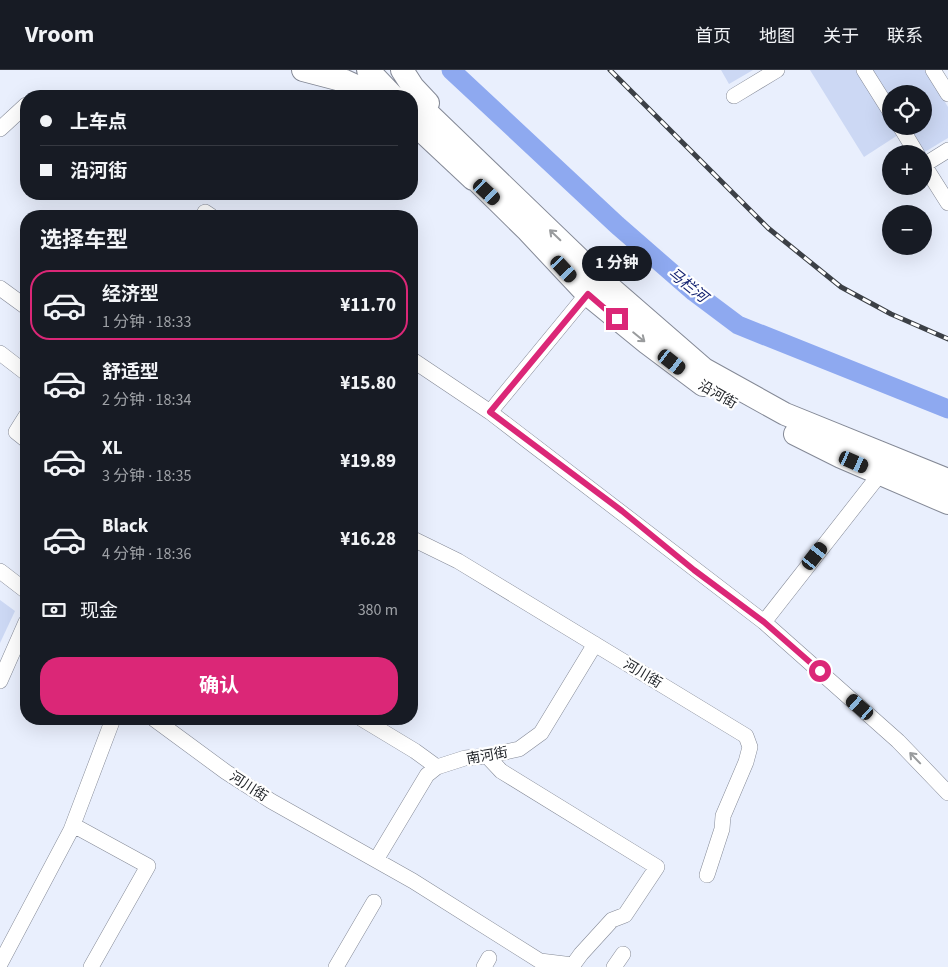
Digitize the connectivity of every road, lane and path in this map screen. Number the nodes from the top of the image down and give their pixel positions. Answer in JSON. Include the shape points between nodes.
{"nodes":[{"id":1,"x":303,"y":70,"type":"edge"},
{"id":2,"x":368,"y":70,"type":"edge"},
{"id":3,"x":384,"y":70,"type":"edge"},
{"id":4,"x":402,"y":70,"type":"edge"},
{"id":5,"x":777,"y":70,"type":"edge"},
{"id":6,"x":864,"y":70,"type":"edge"},
{"id":7,"x":933,"y":70,"type":"edge"},
{"id":8,"x":364,"y":90,"type":"edge"},
{"id":9,"x":387,"y":90,"type":"edge"},
{"id":10,"x":405,"y":90,"type":"edge"},
{"id":11,"x":416,"y":90,"type":"edge"},
{"id":12,"x":418,"y":93,"type":"edge"},
{"id":13,"x":948,"y":94,"type":"edge"},
{"id":14,"x":734,"y":96,"type":"dead end"},
{"id":15,"x":882,"y":99,"type":"edge"},
{"id":16,"x":418,"y":103,"type":"edge"},
{"id":17,"x":20,"y":111,"type":"edge"},
{"id":18,"x":418,"y":122,"type":"edge"},
{"id":19,"x":418,"y":128,"type":"edge"},
{"id":20,"x":0,"y":129,"type":"edge"},
{"id":21,"x":948,"y":150,"type":"edge"},
{"id":22,"x":932,"y":160,"type":"edge"},
{"id":23,"x":484,"y":168,"type":"junction"},
{"id":24,"x":932,"y":176,"type":"edge"},
{"id":25,"x":487,"y":192,"type":"junction"},
{"id":26,"x":946,"y":195,"type":"edge"},
{"id":27,"x":530,"y":222,"type":"junction"},
{"id":28,"x":0,"y":288,"type":"edge"},
{"id":29,"x":588,"y":294,"type":"junction"},
{"id":30,"x":20,"y":303,"type":"edge"},
{"id":31,"x":0,"y":354,"type":"edge"},
{"id":32,"x":418,"y":364,"type":"edge"},
{"id":33,"x":20,"y":369,"type":"edge"},
{"id":34,"x":704,"y":369,"type":"junction"},
{"id":35,"x":490,"y":412,"type":"junction"},
{"id":36,"x":20,"y":426,"type":"edge"},
{"id":37,"x":795,"y":434,"type":"junction"},
{"id":38,"x":20,"y":435,"type":"edge"},
{"id":39,"x":948,"y":466,"type":"edge"},
{"id":40,"x":880,"y":474,"type":"junction"},
{"id":41,"x":948,"y":480,"type":"edge"},
{"id":42,"x":948,"y":496,"type":"edge"},
{"id":43,"x":948,"y":503,"type":"edge"},
{"id":44,"x":418,"y":541,"type":"edge"},
{"id":45,"x":0,"y":571,"type":"edge"},
{"id":46,"x":20,"y":586,"type":"edge"},
{"id":47,"x":764,"y":622,"type":"junction"},
{"id":48,"x":20,"y":636,"type":"edge"},
{"id":49,"x":595,"y":644,"type":"junction"},
{"id":50,"x":0,"y":681,"type":"edge"},
{"id":51,"x":111,"y":725,"type":"edge"},
{"id":52,"x":162,"y":725,"type":"edge"},
{"id":53,"x":372,"y":725,"type":"edge"},
{"id":54,"x":488,"y":756,"type":"junction"},
{"id":55,"x":437,"y":767,"type":"junction"},
{"id":56,"x":948,"y":794,"type":"edge"},
{"id":57,"x":73,"y":825,"type":"junction"},
{"id":58,"x":376,"y":860,"type":"junction"},
{"id":59,"x":706,"y":875,"type":"dead end"},
{"id":60,"x":374,"y":902,"type":"dead end"},
{"id":61,"x":623,"y":954,"type":"dead end"},
{"id":62,"x":0,"y":964,"type":"edge"},
{"id":63,"x":91,"y":967,"type":"edge"},
{"id":64,"x":336,"y":967,"type":"edge"},
{"id":65,"x":614,"y":967,"type":"edge"}],
"edges":[{"from":1,"to":8,"type":"highway"},
{"from":2,"to":9,"type":"highway"},
{"from":3,"to":10,"type":"highway"},
{"from":4,"to":11,"type":"highway"},
{"from":5,"to":14,"type":"street"},
{"from":6,"to":15,"type":"street"},
{"from":7,"to":13,"type":"street"},
{"from":12,"to":23,"type":"highway"},
{"from":16,"to":23,"type":"highway"},
{"from":17,"to":20,"type":"street"},
{"from":18,"to":25,"type":"highway"},
{"from":19,"to":25,"type":"highway"},
{"from":21,"to":22,"type":"street"},
{"from":23,"to":27,"type":"highway"},
{"from":24,"to":26,"type":"street"},
{"from":25,"to":27,"type":"highway"},
{"from":27,"to":29,"type":"highway","name":"沿河街"},
{"from":34,"to":27,"type":"highway","name":"沿河街","one_way":true},
{"from":28,"to":30,"type":"street"},
{"from":29,"to":35,"type":"street"},
{"from":29,"to":37,"type":"highway","name":"沿河街","one_way":true,"via":[[696,382]]},
{"from":31,"to":33,"type":"street"},
{"from":32,"to":35,"type":"street"},
{"from":34,"to":39,"type":"highway"},
{"from":34,"to":41,"type":"highway","name":"沿河街","via":[[785,414]]},
{"from":35,"to":47,"type":"street"},
{"from":36,"to":38,"type":"street","via":[[16,432]]},
{"from":37,"to":40,"type":"highway"},
{"from":37,"to":42,"type":"highway","name":"沿河街"},
{"from":40,"to":43,"type":"highway"},
{"from":40,"to":47,"type":"street"},
{"from":44,"to":49,"type":"street","name":"河川街","via":[[458,561]]},
{"from":45,"to":46,"type":"street"},
{"from":56,"to":47,"type":"street","one_way":true,"via":[[898,741]]},
{"from":48,"to":50,"type":"street"},
{"from":49,"to":54,"type":"street","name":"南河街","via":[[541,733],[519,749]]},
{"from":49,"to":59,"type":"street","name":"河川街","via":[[746,736],[750,747],[746,762],[723,816],[722,829]]},
{"from":51,"to":57,"type":"street"},
{"from":52,"to":58,"type":"street","name":"河川街","via":[[271,801]]},
{"from":53,"to":55,"type":"street"},
{"from":54,"to":55,"type":"street","name":"南河街","via":[[465,758]]},
{"from":54,"to":58,"type":"street","name":"河川街","via":[[501,771],[657,867],[625,915],[612,920],[573,966],[540,961]]},
{"from":55,"to":58,"type":"street","via":[[428,775]]},
{"from":57,"to":62,"type":"street"},
{"from":57,"to":63,"type":"street","via":[[148,866]]},
{"from":60,"to":64,"type":"street"},
{"from":61,"to":65,"type":"street"}]}
